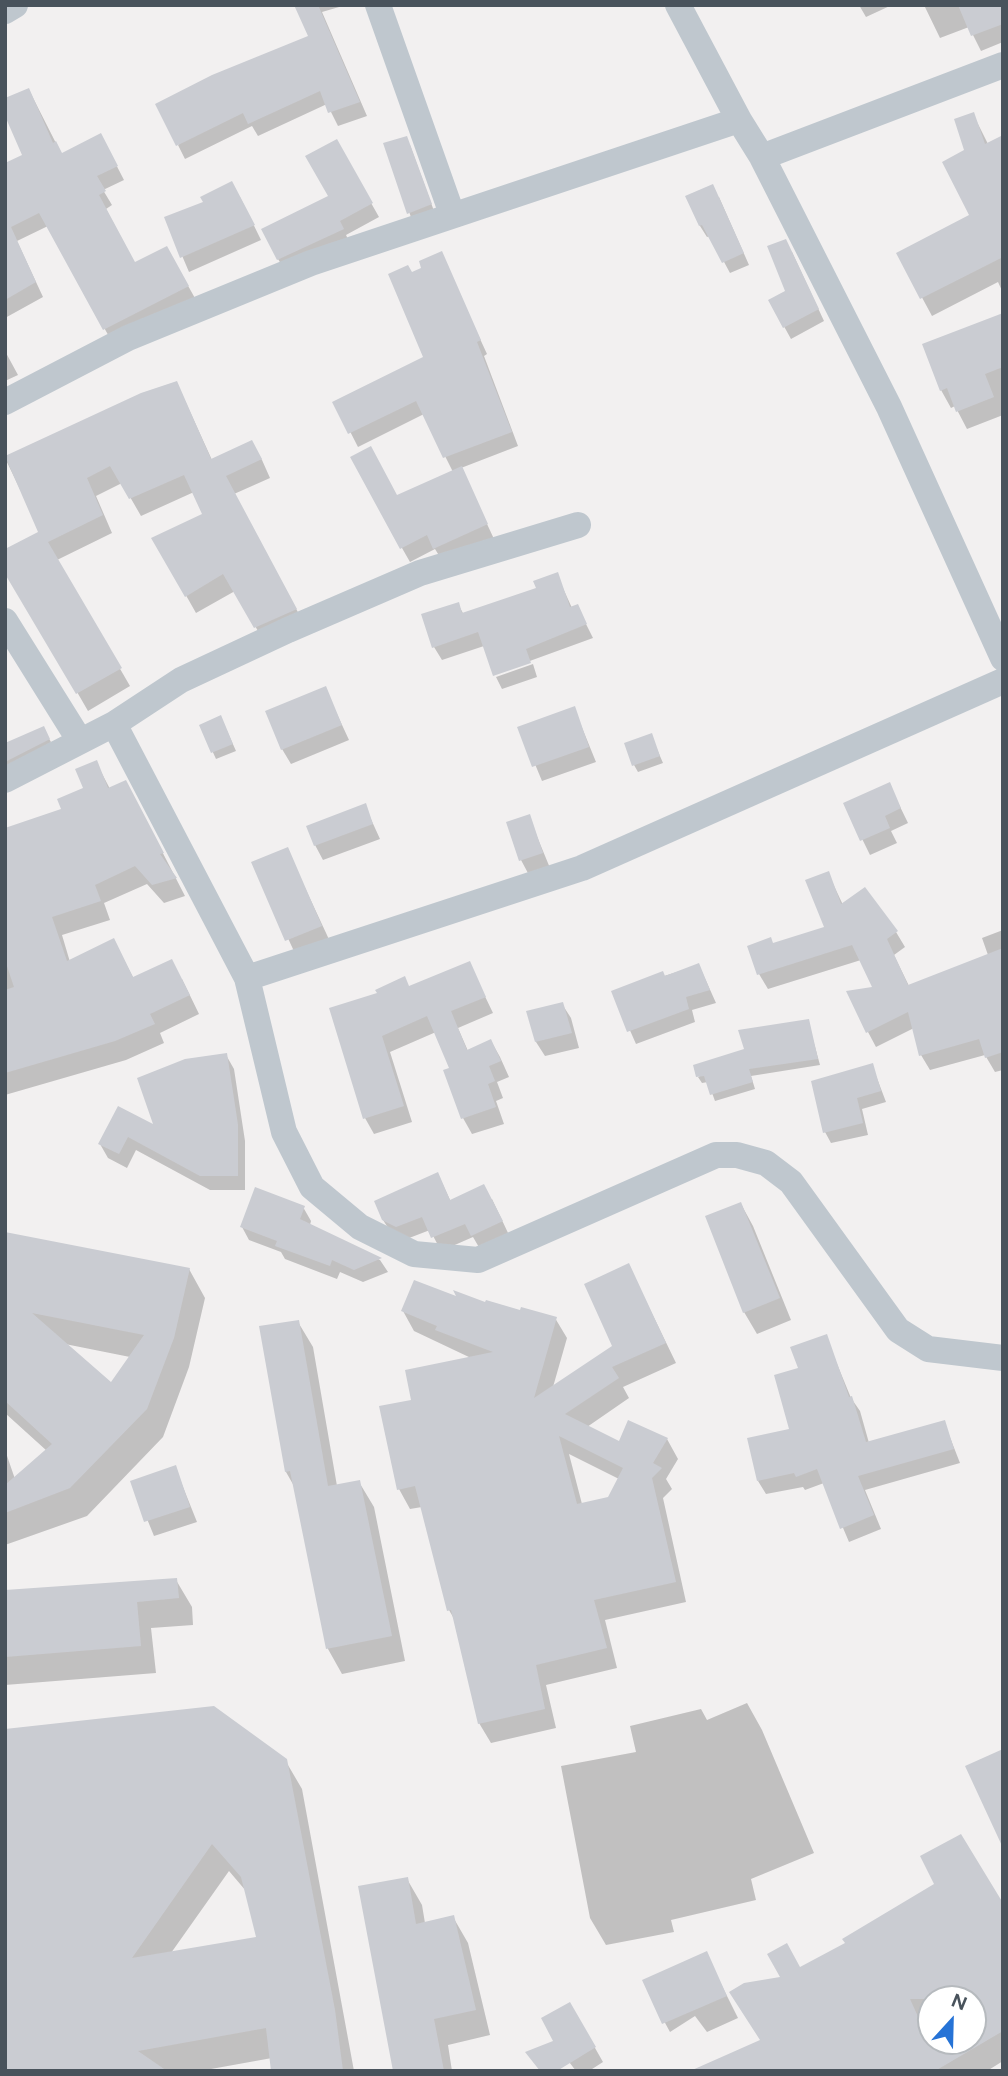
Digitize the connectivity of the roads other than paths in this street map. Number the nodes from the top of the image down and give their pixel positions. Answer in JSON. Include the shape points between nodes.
{"nodes":[{"id":1,"x":15,"y":5,"type":"edge"},
{"id":2,"x":379,"y":5,"type":"edge"},
{"id":3,"x":678,"y":5,"type":"edge"},
{"id":4,"x":5,"y":11,"type":"edge"},
{"id":5,"x":1003,"y":65,"type":"edge"},
{"id":6,"x":739,"y":120,"type":"junction"},
{"id":7,"x":762,"y":157,"type":"junction"},
{"id":8,"x":452,"y":214,"type":"junction"},
{"id":9,"x":5,"y":402,"type":"edge"},
{"id":10,"x":578,"y":525,"type":"dead end"},
{"id":11,"x":5,"y":621,"type":"edge"},
{"id":12,"x":1003,"y":658,"type":"edge"},
{"id":13,"x":1003,"y":681,"type":"edge"},
{"id":14,"x":114,"y":724,"type":"junction"},
{"id":15,"x":80,"y":741,"type":"junction"},
{"id":16,"x":5,"y":780,"type":"edge"},
{"id":17,"x":247,"y":978,"type":"junction"},
{"id":18,"x":1003,"y":1358,"type":"edge"}],
"edges":[{"from":1,"to":4,"type":"street"},
{"from":2,"to":8,"type":"street"},
{"from":3,"to":6,"type":"street"},
{"from":5,"to":7,"type":"street"},
{"from":6,"to":7,"type":"street"},
{"from":6,"to":8,"type":"street"},
{"from":7,"to":12,"type":"street","via":[[889,407]]},
{"from":8,"to":9,"type":"street","via":[[311,263],[128,338]]},
{"from":10,"to":14,"type":"street","via":[[420,573],[181,680]]},
{"from":11,"to":15,"type":"street"},
{"from":13,"to":17,"type":"street","via":[[582,868]]},
{"from":14,"to":15,"type":"street"},
{"from":14,"to":17,"type":"street"},
{"from":15,"to":16,"type":"street"},
{"from":17,"to":18,"type":"street","via":[[285,1132],[312,1188],[360,1227],[414,1254],[478,1260],[716,1155],[737,1155],[766,1163],[791,1182],[898,1330],[928,1349]]}]}
